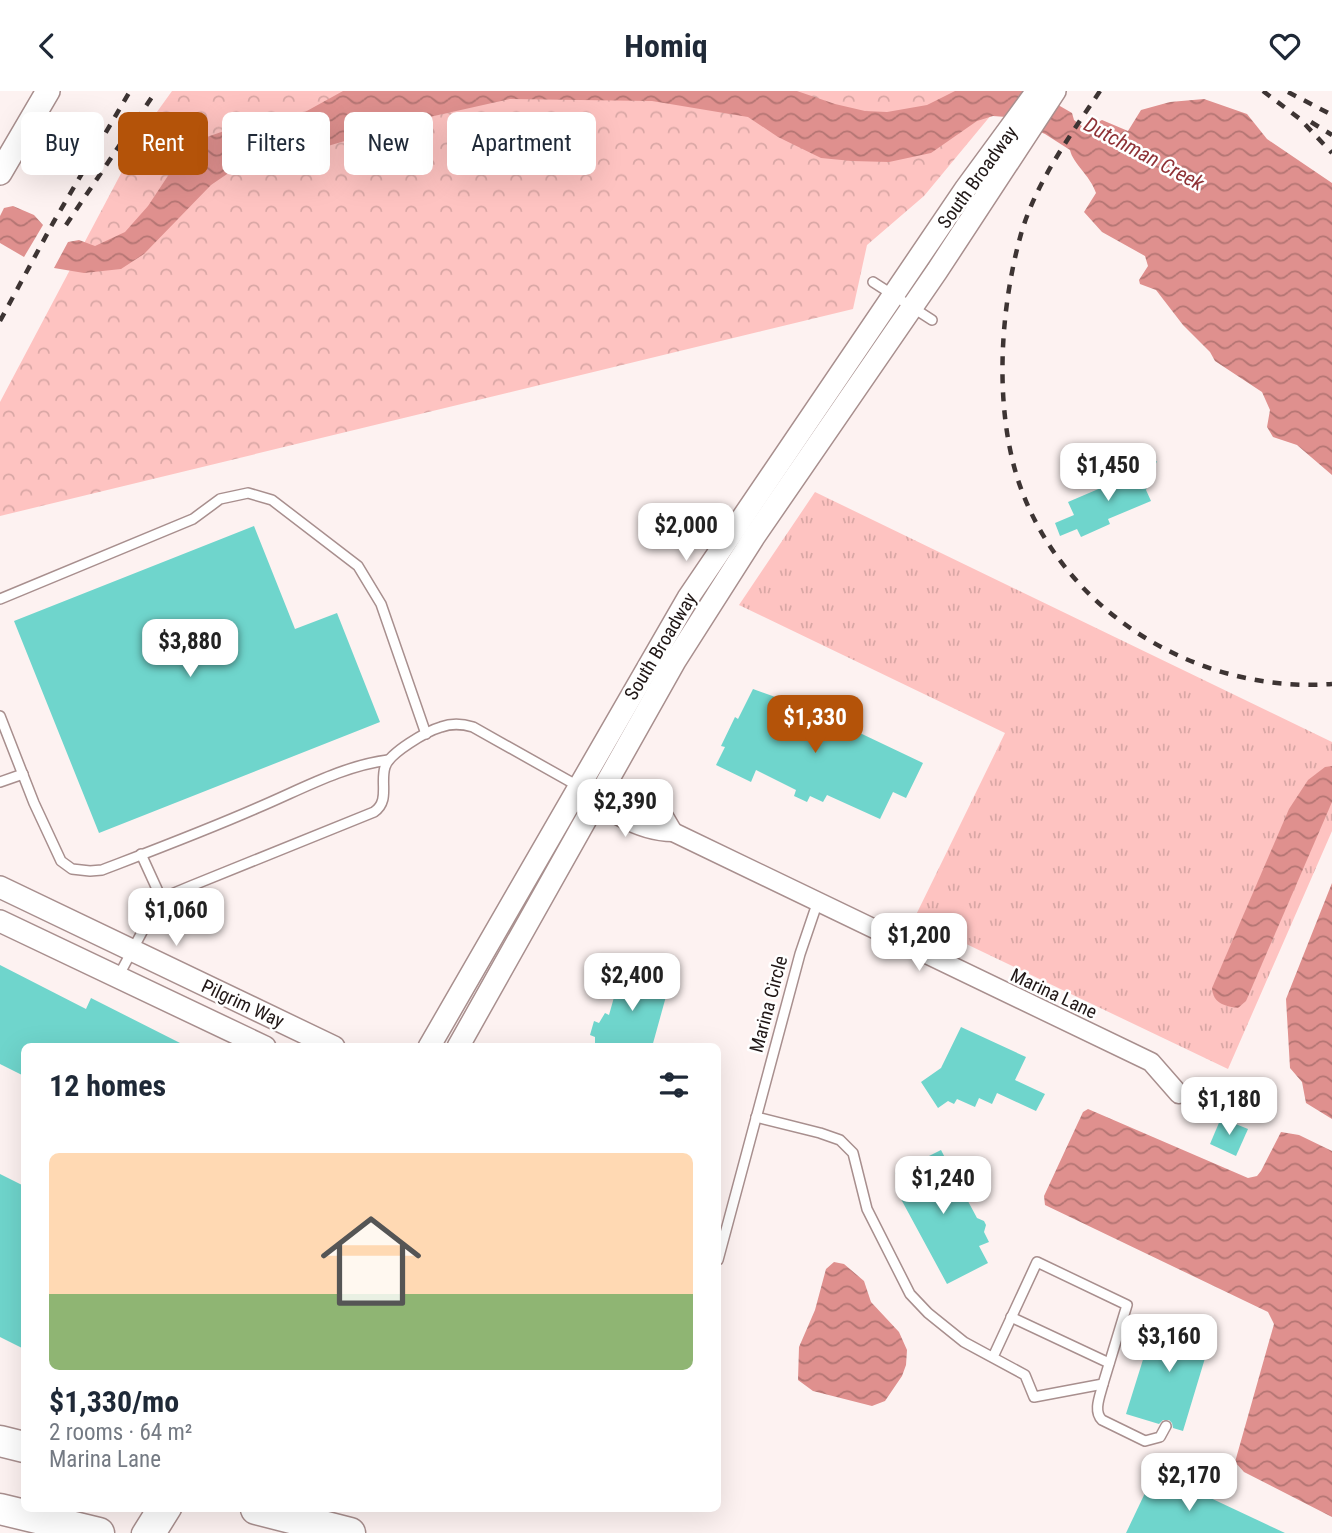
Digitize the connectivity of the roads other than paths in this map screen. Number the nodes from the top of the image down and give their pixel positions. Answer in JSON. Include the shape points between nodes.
{"nodes":[{"id":1,"x":48,"y":91,"type":"edge"},
{"id":2,"x":1048,"y":92,"type":"edge"},
{"id":3,"x":1020,"y":128,"type":"junction"},
{"id":4,"x":0,"y":173,"type":"edge"},
{"id":5,"x":873,"y":282,"type":"dead end"},
{"id":6,"x":894,"y":295,"type":"junction"},
{"id":7,"x":912,"y":307,"type":"junction"},
{"id":8,"x":932,"y":320,"type":"dead end"},
{"id":9,"x":0,"y":599,"type":"edge"},
{"id":10,"x":0,"y":716,"type":"edge"},
{"id":11,"x":426,"y":734,"type":"junction"},
{"id":12,"x":388,"y":760,"type":"junction"},
{"id":13,"x":23,"y":774,"type":"junction"},
{"id":14,"x":0,"y":782,"type":"edge"},
{"id":15,"x":578,"y":786,"type":"junction"},
{"id":16,"x":598,"y":796,"type":"junction"},
{"id":17,"x":141,"y":853,"type":"junction"},
{"id":18,"x":0,"y":887,"type":"edge"},
{"id":19,"x":162,"y":900,"type":"junction"},
{"id":20,"x":818,"y":901,"type":"junction"},
{"id":21,"x":0,"y":921,"type":"edge"},
{"id":22,"x":132,"y":950,"type":"junction"},
{"id":23,"x":118,"y":977,"type":"junction"},
{"id":24,"x":257,"y":1043,"type":"edge"},
{"id":25,"x":326,"y":1043,"type":"edge"},
{"id":26,"x":431,"y":1043,"type":"edge"},
{"id":27,"x":460,"y":1043,"type":"edge"},
{"id":28,"x":1179,"y":1094,"type":"dead end"},
{"id":29,"x":756,"y":1117,"type":"junction"},
{"id":30,"x":721,"y":1249,"type":"edge"},
{"id":31,"x":1011,"y":1317,"type":"junction"},
{"id":32,"x":993,"y":1357,"type":"junction"},
{"id":33,"x":1109,"y":1363,"type":"junction"},
{"id":34,"x":1103,"y":1384,"type":"junction"},
{"id":35,"x":1166,"y":1426,"type":"dead end"},
{"id":36,"x":0,"y":1441,"type":"edge"},
{"id":37,"x":21,"y":1446,"type":"edge"},
{"id":38,"x":0,"y":1509,"type":"edge"},
{"id":39,"x":154,"y":1512,"type":"edge"},
{"id":40,"x":170,"y":1512,"type":"edge"},
{"id":41,"x":268,"y":1512,"type":"edge"},
{"id":42,"x":98,"y":1533,"type":"edge"},
{"id":43,"x":141,"y":1533,"type":"edge"},
{"id":44,"x":157,"y":1533,"type":"edge"},
{"id":45,"x":350,"y":1533,"type":"edge"}],
"edges":[{"from":1,"to":4,"type":"main road"},
{"from":2,"to":3,"type":"street","name":"South Broadway"},
{"from":3,"to":6,"type":"street","name":"South Broadway","via":[[967,188]]},
{"from":3,"to":7,"type":"street","name":"South Broadway","via":[[1007,166]]},
{"from":5,"to":6,"type":"lane"},
{"from":6,"to":7,"type":"lane"},
{"from":6,"to":15,"type":"street","name":"South Broadway","via":[[688,598]]},
{"from":7,"to":8,"type":"lane"},
{"from":7,"to":16,"type":"street","name":"South Broadway","via":[[754,537],[675,661]]},
{"from":9,"to":11,"type":"lane","via":[[194,519],[220,499],[248,493],[272,500],[358,566],[381,604]]},
{"from":10,"to":13,"type":"lane"},
{"from":11,"to":12,"type":"lane"},
{"from":11,"to":15,"type":"lane","via":[[453,725],[473,727]]},
{"from":12,"to":17,"type":"lane","via":[[345,771]]},
{"from":12,"to":19,"type":"lane","via":[[383,801],[374,812]]},
{"from":13,"to":14,"type":"lane"},
{"from":13,"to":17,"type":"lane","via":[[61,861],[72,869],[102,870]]},
{"from":15,"to":16,"type":"street","name":"Marina Lane"},
{"from":15,"to":26,"type":"street","name":"South Broadway"},
{"from":16,"to":20,"type":"street","name":"Marina Lane","via":[[626,797],[663,815],[673,832]]},
{"from":16,"to":27,"type":"street","name":"South Broadway"},
{"from":17,"to":19,"type":"lane"},
{"from":18,"to":22,"type":"street","name":"Pilgrim Way"},
{"from":19,"to":22,"type":"lane"},
{"from":20,"to":28,"type":"street","name":"Marina Lane","via":[[1151,1062]]},
{"from":20,"to":29,"type":"lane","name":"Marina Circle"},
{"from":21,"to":23,"type":"street","name":"Pilgrim Way"},
{"from":22,"to":23,"type":"lane"},
{"from":22,"to":25,"type":"street","name":"Pilgrim Way"},
{"from":23,"to":24,"type":"street","name":"Pilgrim Way"},
{"from":29,"to":30,"type":"lane","name":"Marina Circle"},
{"from":29,"to":32,"type":"lane","via":[[840,1140],[853,1153],[867,1209],[910,1294],[964,1342]]},
{"from":31,"to":32,"type":"lane"},
{"from":31,"to":33,"type":"lane"},
{"from":31,"to":33,"type":"lane","via":[[1037,1262],[1127,1305]]},
{"from":32,"to":34,"type":"lane","via":[[1025,1375],[1034,1397]]},
{"from":33,"to":34,"type":"lane"},
{"from":34,"to":35,"type":"lane","via":[[1097,1409],[1102,1420],[1145,1441],[1160,1437]]},
{"from":36,"to":37,"type":"highway"},
{"from":38,"to":42,"type":"highway"},
{"from":39,"to":43,"type":"street"},
{"from":40,"to":44,"type":"street"},
{"from":41,"to":45,"type":"highway"}]}
